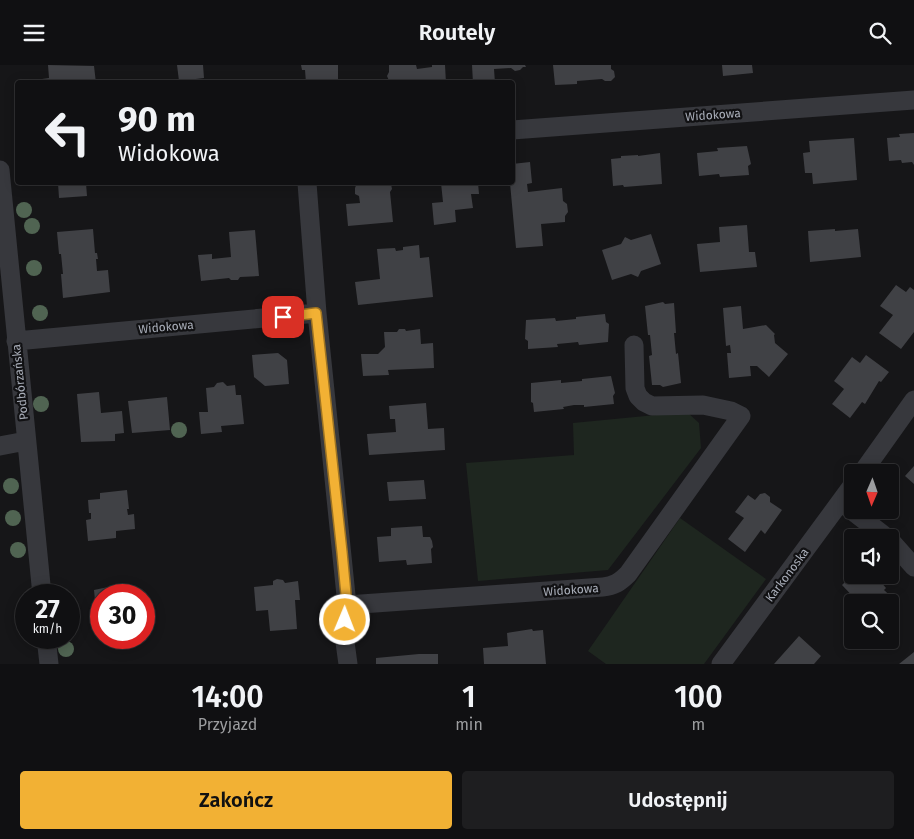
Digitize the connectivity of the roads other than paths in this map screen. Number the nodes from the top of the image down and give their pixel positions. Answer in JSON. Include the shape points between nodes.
{"nodes":[{"id":1,"x":914,"y":100,"type":"edge"},
{"id":2,"x":515,"y":130,"type":"edge"},
{"id":3,"x":0,"y":170,"type":"edge"},
{"id":4,"x":307,"y":185,"type":"edge"},
{"id":5,"x":316,"y":313,"type":"junction"},
{"id":6,"x":7,"y":319,"type":"edge"},
{"id":7,"x":16,"y":341,"type":"junction"},
{"id":8,"x":634,"y":345,"type":"dead end"},
{"id":9,"x":914,"y":400,"type":"edge"},
{"id":10,"x":26,"y":441,"type":"junction"},
{"id":11,"x":0,"y":446,"type":"edge"},
{"id":12,"x":868,"y":464,"type":"edge"},
{"id":13,"x":844,"y":498,"type":"edge"},
{"id":14,"x":841,"y":502,"type":"junction"},
{"id":15,"x":876,"y":529,"type":"edge"},
{"id":16,"x":899,"y":551,"type":"edge"},
{"id":17,"x":914,"y":567,"type":"edge"},
{"id":18,"x":41,"y":584,"type":"edge"},
{"id":19,"x":347,"y":605,"type":"junction"},
{"id":20,"x":47,"y":649,"type":"edge"},
{"id":21,"x":48,"y":664,"type":"edge"},
{"id":22,"x":348,"y":664,"type":"edge"},
{"id":23,"x":721,"y":664,"type":"edge"}],
"edges":[{"from":1,"to":2,"type":"street","name":"Widokowa"},
{"from":3,"to":6,"type":"street","name":"Podbórzańska"},
{"from":4,"to":5,"type":"street"},
{"from":5,"to":7,"type":"street","name":"Widokowa"},
{"from":5,"to":19,"type":"street"},
{"from":6,"to":7,"type":"street","name":"Podbórzańska"},
{"from":7,"to":10,"type":"street","name":"Podbórzańska"},
{"from":8,"to":19,"type":"street","name":"Widokowa","via":[[635,388],[644,402],[652,406],[703,405],[741,416],[628,574],[614,586]]},
{"from":9,"to":12,"type":"street"},
{"from":10,"to":11,"type":"street"},
{"from":10,"to":18,"type":"street","name":"Podbórzańska"},
{"from":13,"to":14,"type":"street","name":"Karkonoska"},
{"from":14,"to":15,"type":"street"},
{"from":14,"to":23,"type":"street","name":"Karkonoska"},
{"from":16,"to":17,"type":"street"},
{"from":19,"to":22,"type":"street","via":[[344,635]]},
{"from":20,"to":21,"type":"street"}]}
